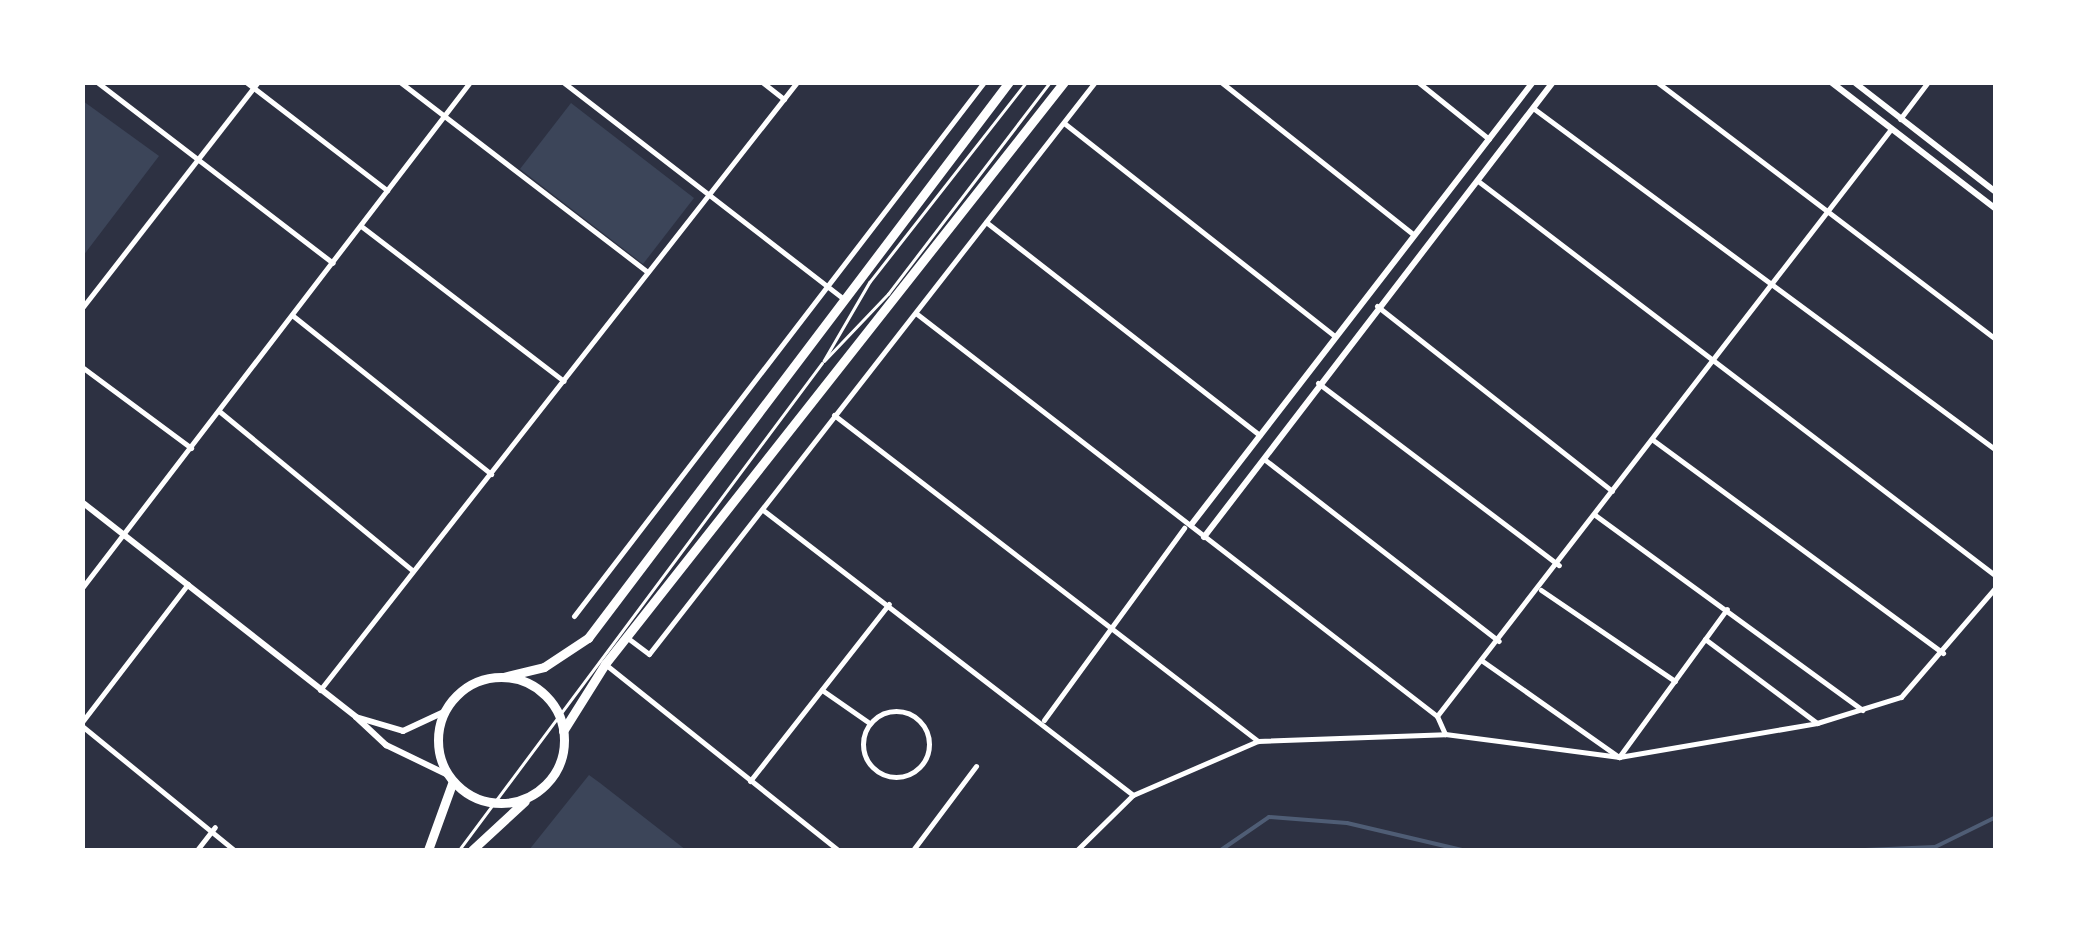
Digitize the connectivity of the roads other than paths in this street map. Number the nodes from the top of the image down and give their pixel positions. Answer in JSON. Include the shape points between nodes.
{"nodes":[{"id":1,"x":97,"y":82,"type":"edge"},
{"id":2,"x":246,"y":82,"type":"edge"},
{"id":3,"x":400,"y":82,"type":"edge"},
{"id":4,"x":470,"y":82,"type":"edge"},
{"id":5,"x":563,"y":82,"type":"edge"},
{"id":6,"x":762,"y":82,"type":"edge"},
{"id":7,"x":797,"y":82,"type":"edge"},
{"id":8,"x":984,"y":82,"type":"edge"},
{"id":9,"x":1009,"y":82,"type":"edge"},
{"id":10,"x":1027,"y":82,"type":"edge"},
{"id":11,"x":1050,"y":82,"type":"edge"},
{"id":12,"x":1064,"y":82,"type":"edge"},
{"id":13,"x":1095,"y":82,"type":"edge"},
{"id":14,"x":1221,"y":82,"type":"edge"},
{"id":15,"x":1418,"y":82,"type":"edge"},
{"id":16,"x":1532,"y":82,"type":"edge"},
{"id":17,"x":1553,"y":82,"type":"edge"},
{"id":18,"x":1657,"y":82,"type":"edge"},
{"id":19,"x":1830,"y":82,"type":"edge"},
{"id":20,"x":1854,"y":82,"type":"edge"},
{"id":21,"x":1928,"y":82,"type":"edge"},
{"id":22,"x":256,"y":85,"type":"edge"},
{"id":23,"x":784,"y":99,"type":"junction"},
{"id":24,"x":1533,"y":108,"type":"junction"},
{"id":25,"x":444,"y":117,"type":"junction"},
{"id":26,"x":1900,"y":118,"type":"junction"},
{"id":27,"x":1064,"y":123,"type":"junction"},
{"id":28,"x":1891,"y":129,"type":"junction"},
{"id":29,"x":1489,"y":139,"type":"junction"},
{"id":30,"x":199,"y":158,"type":"junction"},
{"id":31,"x":1971,"y":173,"type":"junction"},
{"id":32,"x":1476,"y":179,"type":"junction"},
{"id":33,"x":1964,"y":185,"type":"junction"},
{"id":34,"x":387,"y":190,"type":"junction"},
{"id":35,"x":1996,"y":192,"type":"edge"},
{"id":36,"x":708,"y":194,"type":"junction"},
{"id":37,"x":1996,"y":209,"type":"edge"},
{"id":38,"x":1828,"y":214,"type":"junction"},
{"id":39,"x":985,"y":221,"type":"junction"},
{"id":40,"x":361,"y":226,"type":"junction"},
{"id":41,"x":1414,"y":235,"type":"junction"},
{"id":42,"x":333,"y":264,"type":"junction"},
{"id":43,"x":648,"y":272,"type":"junction"},
{"id":44,"x":1384,"y":273,"type":"junction"},
{"id":45,"x":1396,"y":282,"type":"junction"},
{"id":46,"x":828,"y":286,"type":"junction"},
{"id":47,"x":1769,"y":288,"type":"junction"},
{"id":48,"x":842,"y":298,"type":"junction"},
{"id":49,"x":1377,"y":306,"type":"junction"},
{"id":50,"x":82,"y":308,"type":"edge"},
{"id":51,"x":916,"y":314,"type":"junction"},
{"id":52,"x":292,"y":315,"type":"junction"},
{"id":53,"x":1335,"y":336,"type":"junction"},
{"id":54,"x":1996,"y":339,"type":"edge"},
{"id":55,"x":1715,"y":360,"type":"junction"},
{"id":56,"x":824,"y":361,"type":"junction"},
{"id":57,"x":82,"y":366,"type":"edge"},
{"id":58,"x":564,"y":381,"type":"junction"},
{"id":59,"x":1318,"y":383,"type":"junction"},
{"id":60,"x":219,"y":411,"type":"junction"},
{"id":61,"x":834,"y":415,"type":"junction"},
{"id":62,"x":1260,"y":435,"type":"junction"},
{"id":63,"x":1653,"y":440,"type":"junction"},
{"id":64,"x":191,"y":448,"type":"junction"},
{"id":65,"x":1996,"y":450,"type":"edge"},
{"id":66,"x":1262,"y":457,"type":"junction"},
{"id":67,"x":491,"y":474,"type":"junction"},
{"id":68,"x":1612,"y":490,"type":"junction"},
{"id":69,"x":82,"y":502,"type":"edge"},
{"id":70,"x":762,"y":510,"type":"junction"},
{"id":71,"x":1595,"y":516,"type":"junction"},
{"id":72,"x":1188,"y":527,"type":"junction"},
{"id":73,"x":124,"y":535,"type":"junction"},
{"id":74,"x":1204,"y":537,"type":"junction"},
{"id":75,"x":1560,"y":566,"type":"junction"},
{"id":76,"x":414,"y":570,"type":"junction"},
{"id":77,"x":1996,"y":576,"type":"edge"},
{"id":78,"x":188,"y":584,"type":"junction"},
{"id":79,"x":1996,"y":587,"type":"edge"},
{"id":80,"x":82,"y":588,"type":"edge"},
{"id":81,"x":1541,"y":590,"type":"junction"},
{"id":82,"x":889,"y":604,"type":"junction"},
{"id":83,"x":1727,"y":609,"type":"junction"},
{"id":84,"x":574,"y":616,"type":"dead end"},
{"id":85,"x":1113,"y":625,"type":"junction"},
{"id":86,"x":630,"y":639,"type":"junction"},
{"id":87,"x":1705,"y":639,"type":"junction"},
{"id":88,"x":1499,"y":641,"type":"junction"},
{"id":89,"x":1943,"y":653,"type":"junction"},
{"id":90,"x":1481,"y":660,"type":"junction"},
{"id":91,"x":604,"y":664,"type":"junction"},
{"id":92,"x":504,"y":677,"type":"junction"},
{"id":93,"x":1675,"y":681,"type":"junction"},
{"id":94,"x":320,"y":690,"type":"junction"},
{"id":95,"x":822,"y":690,"type":"junction"},
{"id":96,"x":1862,"y":710,"type":"junction"},
{"id":97,"x":444,"y":712,"type":"junction"},
{"id":98,"x":1437,"y":716,"type":"junction"},
{"id":99,"x":356,"y":718,"type":"junction"},
{"id":100,"x":1044,"y":721,"type":"junction"},
{"id":101,"x":869,"y":723,"type":"junction"},
{"id":102,"x":1818,"y":723,"type":"junction"},
{"id":103,"x":82,"y":724,"type":"edge"},
{"id":104,"x":564,"y":731,"type":"junction"},
{"id":105,"x":1446,"y":734,"type":"junction"},
{"id":106,"x":1258,"y":741,"type":"junction"},
{"id":107,"x":1619,"y":757,"type":"junction"},
{"id":108,"x":976,"y":766,"type":"dead end"},
{"id":109,"x":450,"y":778,"type":"junction"},
{"id":110,"x":750,"y":781,"type":"junction"},
{"id":111,"x":1133,"y":794,"type":"junction"},
{"id":112,"x":531,"y":796,"type":"junction"},
{"id":113,"x":215,"y":828,"type":"junction"},
{"id":114,"x":197,"y":850,"type":"edge"},
{"id":115,"x":234,"y":850,"type":"edge"},
{"id":116,"x":428,"y":850,"type":"edge"},
{"id":117,"x":459,"y":850,"type":"edge"},
{"id":118,"x":472,"y":850,"type":"edge"},
{"id":119,"x":838,"y":850,"type":"edge"},
{"id":120,"x":913,"y":850,"type":"edge"},
{"id":121,"x":1078,"y":850,"type":"edge"}],
"edges":[{"from":1,"to":30,"type":"street"},
{"from":2,"to":22,"type":"street"},
{"from":3,"to":25,"type":"street"},
{"from":4,"to":25,"type":"street"},
{"from":5,"to":36,"type":"street"},
{"from":6,"to":23,"type":"street"},
{"from":7,"to":23,"type":"street"},
{"from":8,"to":46,"type":"street"},
{"from":9,"to":48,"type":"highway"},
{"from":10,"to":56,"type":"lane","via":[[870,282]]},
{"from":11,"to":56,"type":"lane","via":[[888,294]]},
{"from":12,"to":86,"type":"highway"},
{"from":13,"to":27,"type":"street"},
{"from":14,"to":41,"type":"street"},
{"from":15,"to":29,"type":"street"},
{"from":16,"to":29,"type":"street"},
{"from":17,"to":24,"type":"street"},
{"from":18,"to":38,"type":"street"},
{"from":19,"to":28,"type":"street"},
{"from":20,"to":26,"type":"street"},
{"from":21,"to":26,"type":"street"},
{"from":22,"to":30,"type":"street"},
{"from":22,"to":34,"type":"street"},
{"from":23,"to":36,"type":"street"},
{"from":24,"to":32,"type":"street"},
{"from":24,"to":47,"type":"street"},
{"from":25,"to":34,"type":"street"},
{"from":25,"to":43,"type":"street"},
{"from":26,"to":31,"type":"street"},
{"from":27,"to":39,"type":"street"},
{"from":27,"to":53,"type":"street"},
{"from":28,"to":33,"type":"street"},
{"from":28,"to":38,"type":"street"},
{"from":29,"to":41,"type":"street"},
{"from":30,"to":42,"type":"street"},
{"from":30,"to":50,"type":"street"},
{"from":31,"to":33,"type":"street"},
{"from":31,"to":35,"type":"street"},
{"from":32,"to":45,"type":"street"},
{"from":32,"to":55,"type":"street"},
{"from":33,"to":37,"type":"street"},
{"from":34,"to":40,"type":"street"},
{"from":36,"to":43,"type":"street"},
{"from":36,"to":46,"type":"street"},
{"from":38,"to":47,"type":"street"},
{"from":38,"to":54,"type":"street"},
{"from":39,"to":51,"type":"street"},
{"from":39,"to":62,"type":"street"},
{"from":40,"to":42,"type":"street"},
{"from":40,"to":58,"type":"street"},
{"from":41,"to":44,"type":"street"},
{"from":42,"to":52,"type":"street"},
{"from":43,"to":58,"type":"street"},
{"from":44,"to":45,"type":"street"},
{"from":44,"to":53,"type":"street"},
{"from":45,"to":49,"type":"street"},
{"from":46,"to":48,"type":"street"},
{"from":46,"to":84,"type":"street"},
{"from":47,"to":55,"type":"street"},
{"from":47,"to":65,"type":"street"},
{"from":48,"to":92,"type":"highway","via":[[588,638],[544,667]]},
{"from":49,"to":59,"type":"street"},
{"from":49,"to":68,"type":"street"},
{"from":51,"to":61,"type":"street"},
{"from":51,"to":72,"type":"street"},
{"from":52,"to":60,"type":"street"},
{"from":52,"to":67,"type":"street"},
{"from":53,"to":62,"type":"street"},
{"from":55,"to":63,"type":"street"},
{"from":55,"to":77,"type":"street"},
{"from":56,"to":117,"type":"lane"},
{"from":57,"to":64,"type":"street"},
{"from":58,"to":67,"type":"street"},
{"from":59,"to":66,"type":"street"},
{"from":59,"to":75,"type":"street"},
{"from":60,"to":64,"type":"street"},
{"from":60,"to":76,"type":"street"},
{"from":61,"to":70,"type":"street"},
{"from":61,"to":85,"type":"street"},
{"from":62,"to":72,"type":"street"},
{"from":63,"to":68,"type":"street"},
{"from":63,"to":89,"type":"street"},
{"from":64,"to":73,"type":"street"},
{"from":66,"to":74,"type":"street"},
{"from":66,"to":88,"type":"street"},
{"from":67,"to":76,"type":"street"},
{"from":68,"to":71,"type":"street"},
{"from":69,"to":73,"type":"street"},
{"from":70,"to":82,"type":"street"},
{"from":70,"to":86,"type":"street","via":[[650,654]]},
{"from":71,"to":75,"type":"street"},
{"from":71,"to":83,"type":"street"},
{"from":72,"to":74,"type":"street"},
{"from":72,"to":85,"type":"street"},
{"from":73,"to":78,"type":"street"},
{"from":73,"to":80,"type":"street"},
{"from":74,"to":98,"type":"street"},
{"from":75,"to":81,"type":"street"},
{"from":76,"to":94,"type":"street"},
{"from":78,"to":94,"type":"street"},
{"from":78,"to":103,"type":"street"},
{"from":79,"to":89,"type":"street"},
{"from":81,"to":88,"type":"street"},
{"from":81,"to":93,"type":"street"},
{"from":82,"to":95,"type":"street"},
{"from":82,"to":100,"type":"street"},
{"from":83,"to":87,"type":"street"},
{"from":83,"to":96,"type":"street"},
{"from":85,"to":100,"type":"street"},
{"from":85,"to":106,"type":"street"},
{"from":86,"to":91,"type":"highway"},
{"from":87,"to":93,"type":"street"},
{"from":87,"to":102,"type":"street"},
{"from":88,"to":90,"type":"street"},
{"from":89,"to":96,"type":"street","via":[[1901,696]]},
{"from":90,"to":98,"type":"street"},
{"from":90,"to":107,"type":"street"},
{"from":91,"to":104,"type":"highway"},
{"from":91,"to":110,"type":"street"},
{"from":92,"to":97,"type":"highway","via":[[468,686]]},
{"from":92,"to":104,"type":"highway","via":[[536,688]]},
{"from":93,"to":107,"type":"street"},
{"from":94,"to":99,"type":"street"},
{"from":95,"to":101,"type":"street"},
{"from":95,"to":110,"type":"street"},
{"from":96,"to":102,"type":"street"},
{"from":97,"to":99,"type":"street","via":[[404,731]]},
{"from":97,"to":109,"type":"highway","via":[[438,738]]},
{"from":98,"to":105,"type":"street"},
{"from":99,"to":109,"type":"street","via":[[386,745]]},
{"from":100,"to":111,"type":"street"},
{"from":101,"to":101,"type":"street","via":[[862,743],[876,771],[908,776],[924,762],[929,740],[910,714],[888,711]]},
{"from":102,"to":107,"type":"street"},
{"from":103,"to":113,"type":"street"},
{"from":104,"to":112,"type":"highway","via":[[554,776]]},
{"from":105,"to":106,"type":"street"},
{"from":105,"to":107,"type":"street"},
{"from":106,"to":111,"type":"street"},
{"from":108,"to":120,"type":"street"},
{"from":109,"to":112,"type":"highway","via":[[489,802]]},
{"from":109,"to":116,"type":"highway"},
{"from":110,"to":119,"type":"street"},
{"from":111,"to":121,"type":"street"},
{"from":112,"to":118,"type":"highway"},
{"from":113,"to":114,"type":"street"},
{"from":113,"to":115,"type":"street"}]}
